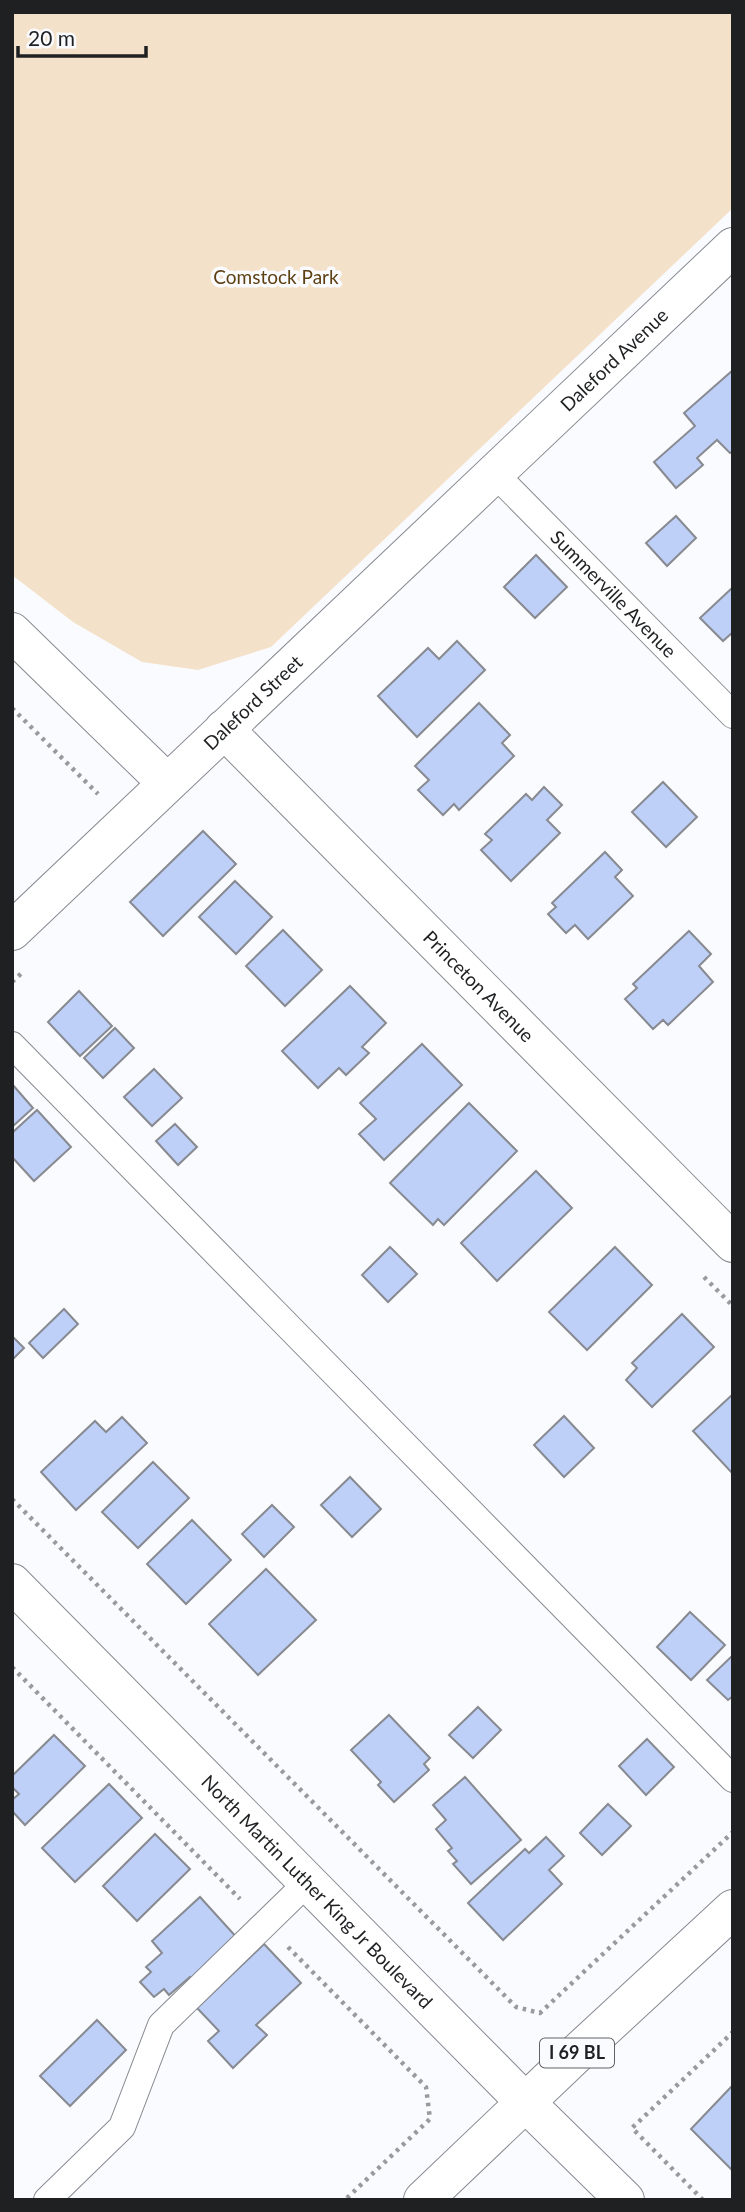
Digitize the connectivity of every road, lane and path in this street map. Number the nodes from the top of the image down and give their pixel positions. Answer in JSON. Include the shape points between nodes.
{"nodes":[{"id":1,"x":733,"y":247,"type":"edge"},
{"id":2,"x":494,"y":473,"type":"junction"},
{"id":3,"x":12,"y":632,"type":"edge"},
{"id":4,"x":12,"y":708,"type":"edge"},
{"id":5,"x":733,"y":715,"type":"edge"},
{"id":6,"x":223,"y":729,"type":"junction"},
{"id":7,"x":167,"y":783,"type":"junction"},
{"id":8,"x":127,"y":822,"type":"junction"},
{"id":9,"x":12,"y":932,"type":"edge"},
{"id":10,"x":12,"y":1045,"type":"edge"},
{"id":11,"x":733,"y":1243,"type":"edge"},
{"id":12,"x":12,"y":1499,"type":"edge"},
{"id":13,"x":12,"y":1583,"type":"edge"},
{"id":14,"x":733,"y":1779,"type":"edge"},
{"id":15,"x":733,"y":1832,"type":"edge"},
{"id":16,"x":308,"y":1882,"type":"junction"},
{"id":17,"x":733,"y":1909,"type":"edge"},
{"id":18,"x":733,"y":2032,"type":"edge"},
{"id":19,"x":525,"y":2102,"type":"junction"},
{"id":20,"x":47,"y":2200,"type":"edge"},
{"id":21,"x":423,"y":2200,"type":"edge"},
{"id":22,"x":625,"y":2200,"type":"edge"},
{"id":23,"x":703,"y":2200,"type":"edge"}],
"edges":[{"from":1,"to":2,"type":"street","name":"Daleford Avenue"},
{"from":2,"to":5,"type":"lane","name":"Summerville Avenue"},
{"from":2,"to":6,"type":"street","name":"Daleford Street"},
{"from":3,"to":7,"type":"street"},
{"from":4,"to":8,"type":"path"},
{"from":6,"to":7,"type":"street","name":"Daleford Street"},
{"from":6,"to":11,"type":"street","name":"Princeton Avenue"},
{"from":7,"to":8,"type":"street","name":"Daleford Street"},
{"from":8,"to":9,"type":"street","name":"Daleford Street"},
{"from":10,"to":14,"type":"lane"},
{"from":12,"to":15,"type":"path","via":[[516,2007],[540,2013]]},
{"from":13,"to":16,"type":"street","name":"North Martin Luther King Jr Boulevard"},
{"from":16,"to":19,"type":"street","name":"North Martin Luther King Jr Boulevard"},
{"from":16,"to":20,"type":"lane","via":[[162,2025],[122,2127]]},
{"from":17,"to":19,"type":"street","number":"I 69 BL"},
{"from":18,"to":23,"type":"path","via":[[632,2128]]},
{"from":19,"to":21,"type":"street","number":"I 69 BL"},
{"from":19,"to":22,"type":"street","name":"North Martin Luther King Jr Boulevard"}]}
